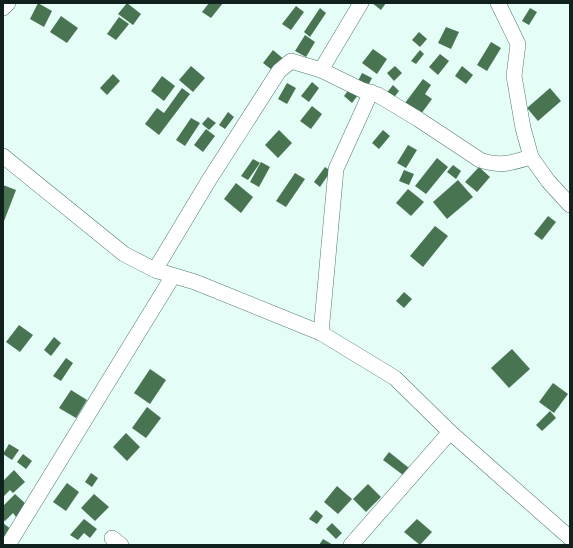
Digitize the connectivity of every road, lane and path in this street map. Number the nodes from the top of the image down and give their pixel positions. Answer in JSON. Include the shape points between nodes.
{"nodes":[{"id":1,"x":8,"y":3,"type":"edge"},
{"id":2,"x":361,"y":3,"type":"edge"},
{"id":3,"x":498,"y":3,"type":"edge"},
{"id":4,"x":3,"y":8,"type":"edge"},
{"id":5,"x":321,"y":70,"type":"junction"},
{"id":6,"x":371,"y":92,"type":"junction"},
{"id":7,"x":3,"y":156,"type":"edge"},
{"id":8,"x":531,"y":157,"type":"junction"},
{"id":9,"x":570,"y":205,"type":"edge"},
{"id":10,"x":155,"y":270,"type":"junction"},
{"id":11,"x":173,"y":276,"type":"junction"},
{"id":12,"x":321,"y":333,"type":"junction"},
{"id":13,"x":450,"y":432,"type":"junction"},
{"id":14,"x":570,"y":538,"type":"edge"},
{"id":15,"x":8,"y":545,"type":"edge"},
{"id":16,"x":351,"y":545,"type":"edge"}],
"edges":[{"from":1,"to":4,"type":"street"},
{"from":2,"to":5,"type":"street"},
{"from":3,"to":8,"type":"street","via":[[518,44],[514,76]]},
{"from":5,"to":6,"type":"street"},
{"from":5,"to":10,"type":"street","via":[[291,61],[279,71]]},
{"from":6,"to":8,"type":"street","via":[[480,160],[504,165]]},
{"from":6,"to":12,"type":"street","via":[[336,169]]},
{"from":7,"to":10,"type":"street","via":[[124,254]]},
{"from":8,"to":9,"type":"street"},
{"from":10,"to":11,"type":"street"},
{"from":11,"to":12,"type":"street"},
{"from":11,"to":15,"type":"street"},
{"from":12,"to":13,"type":"street","via":[[395,378]]},
{"from":13,"to":14,"type":"street"},
{"from":13,"to":16,"type":"street"}]}
